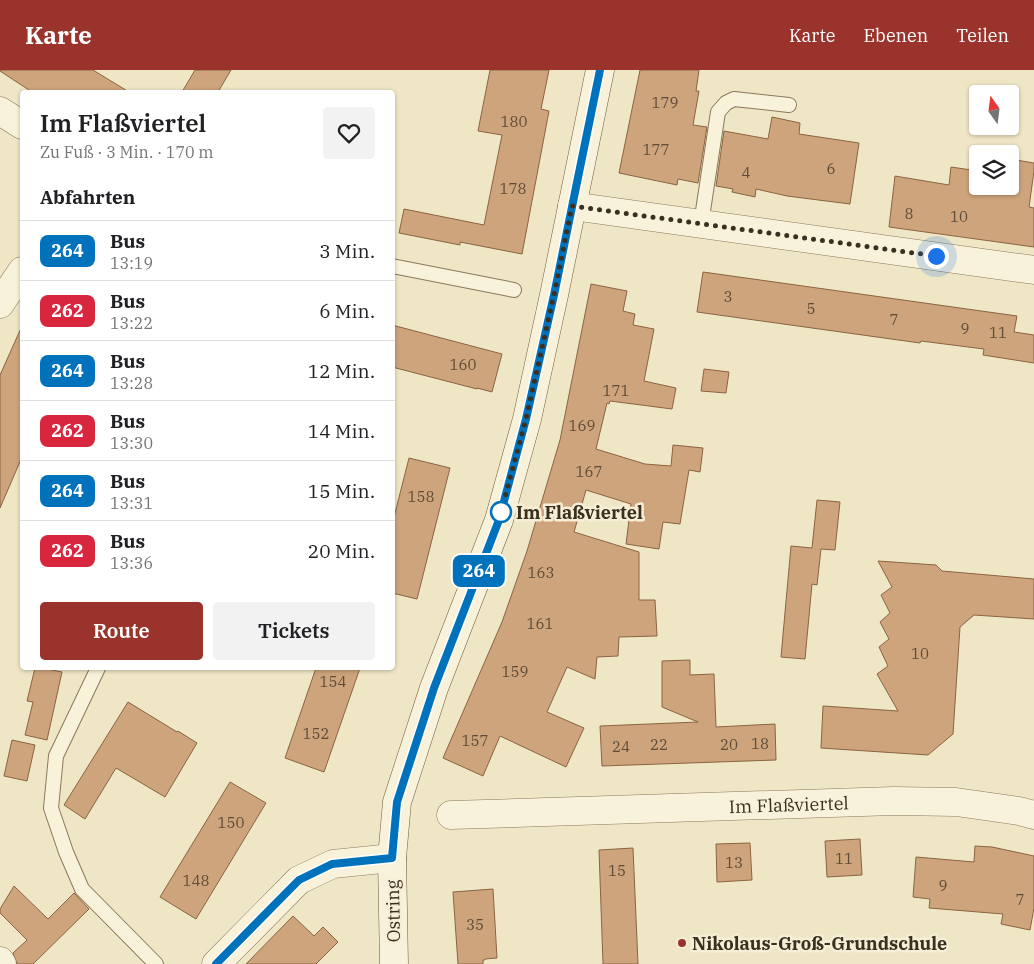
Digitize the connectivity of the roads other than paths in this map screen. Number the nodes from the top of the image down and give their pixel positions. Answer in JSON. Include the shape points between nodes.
{"nodes":[{"id":1,"x":600,"y":70,"type":"edge"},
{"id":2,"x":789,"y":106,"type":"dead end"},
{"id":3,"x":0,"y":111,"type":"edge"},
{"id":4,"x":20,"y":124,"type":"edge"},
{"id":5,"x":572,"y":206,"type":"junction"},
{"id":6,"x":701,"y":224,"type":"junction"},
{"id":7,"x":395,"y":267,"type":"edge"},
{"id":8,"x":1034,"y":270,"type":"edge"},
{"id":9,"x":20,"y":275,"type":"edge"},
{"id":10,"x":514,"y":290,"type":"dead end"},
{"id":11,"x":0,"y":304,"type":"edge"},
{"id":12,"x":97,"y":670,"type":"edge"},
{"id":13,"x":451,"y":815,"type":"dead end"},
{"id":14,"x":1034,"y":815,"type":"edge"},
{"id":15,"x":392,"y":858,"type":"junction"},
{"id":16,"x":156,"y":964,"type":"edge"},
{"id":17,"x":216,"y":964,"type":"edge"},
{"id":18,"x":394,"y":964,"type":"edge"}],
"edges":[{"from":1,"to":5,"type":"street","name":"Ostring"},
{"from":2,"to":6,"type":"lane","via":[[734,99],[718,112]]},
{"from":3,"to":4,"type":"street"},
{"from":5,"to":6,"type":"street"},
{"from":5,"to":15,"type":"street","name":"Ostring","via":[[526,419],[499,520],[434,688],[397,802]]},
{"from":6,"to":8,"type":"street"},
{"from":7,"to":10,"type":"lane"},
{"from":9,"to":11,"type":"street"},
{"from":12,"to":16,"type":"lane","via":[[56,756],[51,808],[82,889]]},
{"from":13,"to":14,"type":"street","name":"Im Flaßviertel","via":[[894,801],[956,802]]},
{"from":15,"to":17,"type":"street","via":[[332,864],[299,880]]},
{"from":15,"to":18,"type":"street","name":"Ostring"}]}
